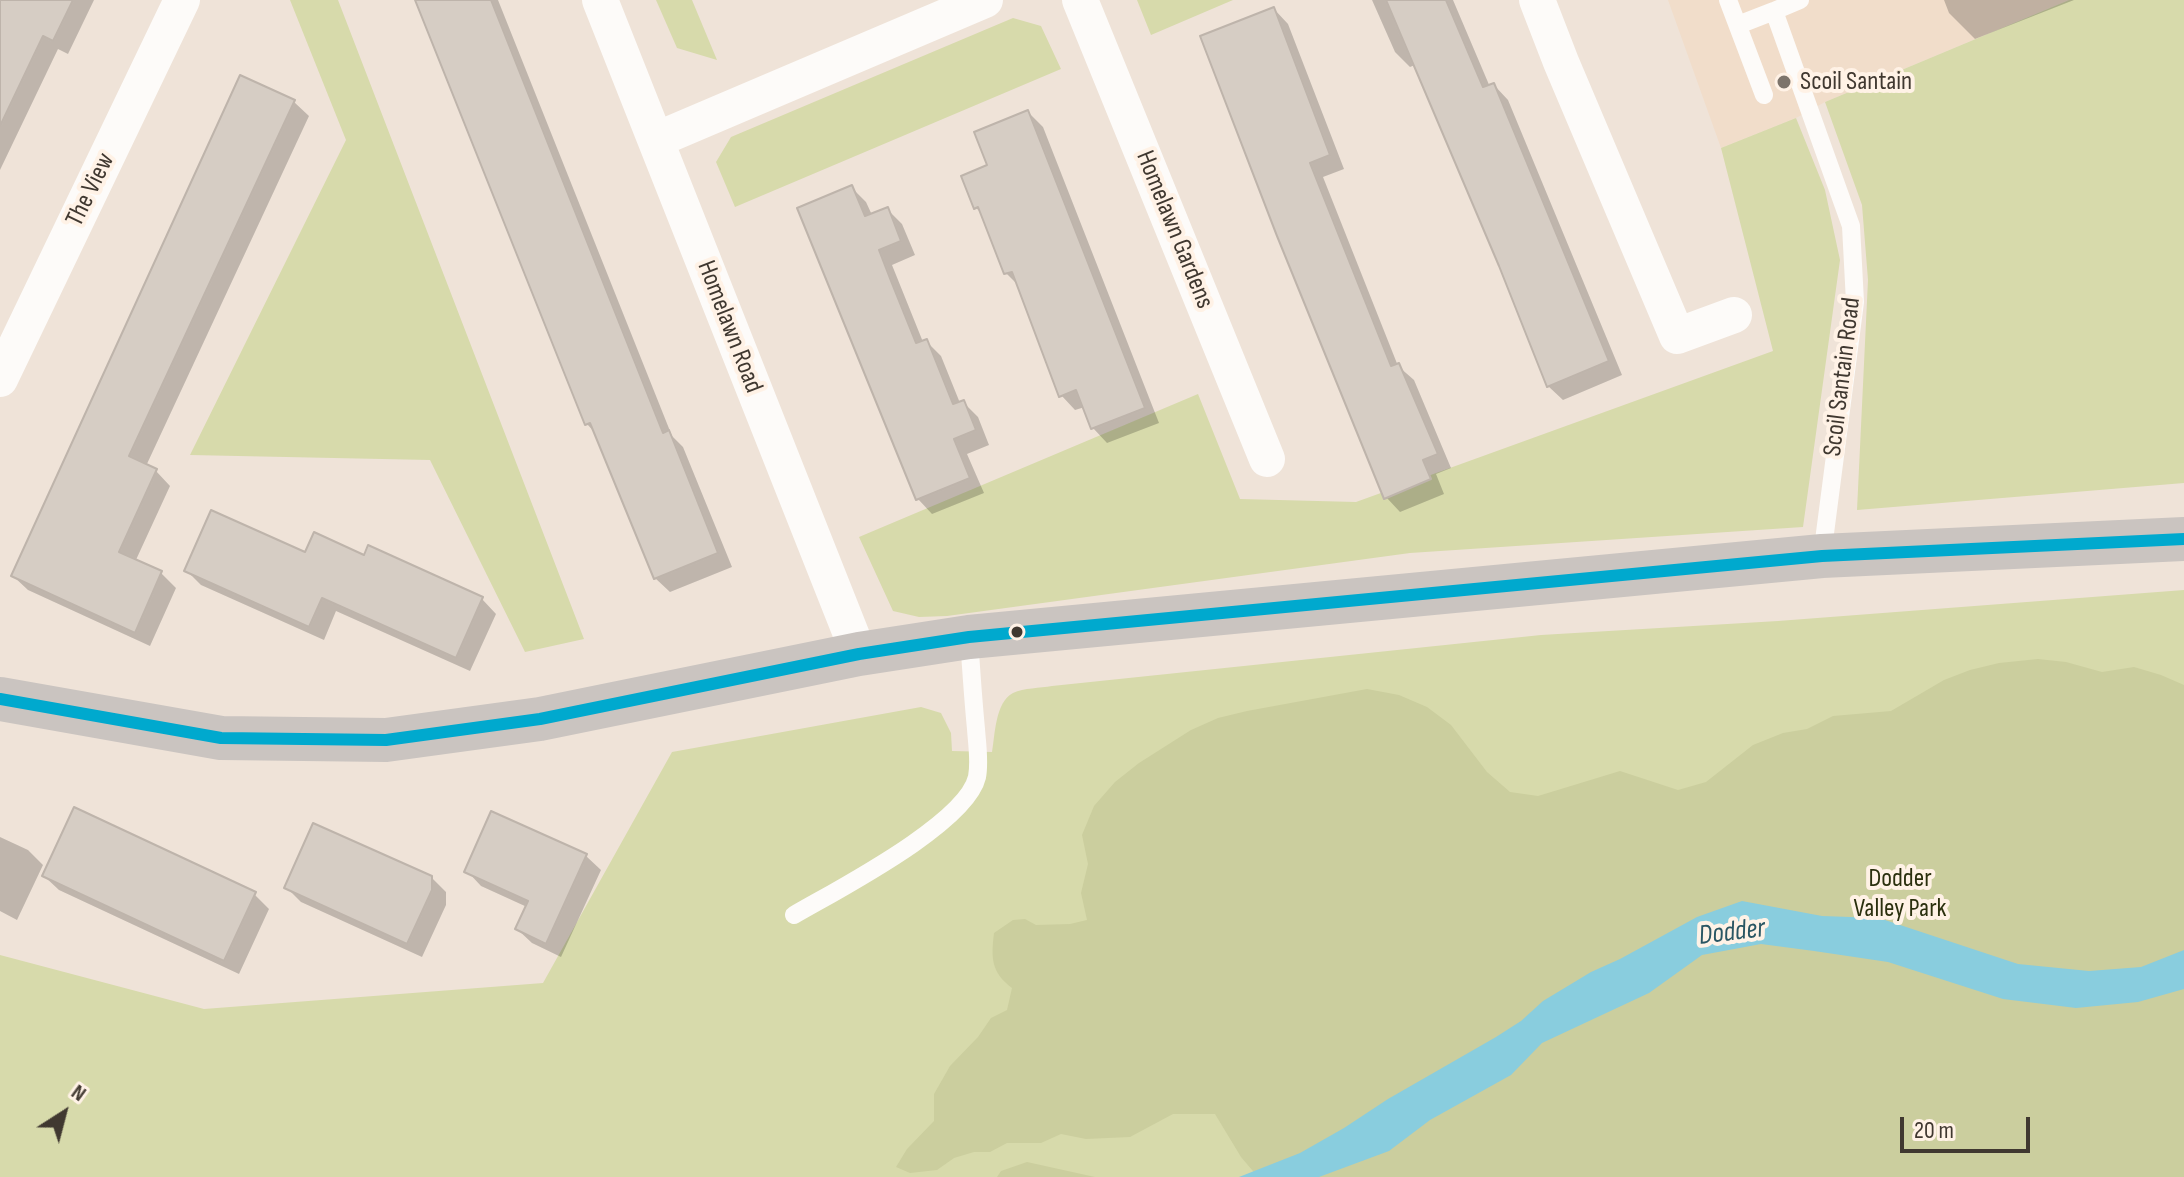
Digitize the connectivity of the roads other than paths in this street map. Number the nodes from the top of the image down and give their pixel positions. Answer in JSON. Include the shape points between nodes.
{"nodes":[{"id":1,"x":182,"y":0,"type":"edge"},
{"id":2,"x":600,"y":0,"type":"edge"},
{"id":3,"x":985,"y":0,"type":"edge"},
{"id":4,"x":1080,"y":0,"type":"edge"},
{"id":5,"x":1537,"y":0,"type":"edge"},
{"id":6,"x":1728,"y":0,"type":"edge"},
{"id":7,"x":1800,"y":0,"type":"edge"},
{"id":8,"x":1774,"y":11,"type":"junction"},
{"id":9,"x":1738,"y":25,"type":"junction"},
{"id":10,"x":1764,"y":95,"type":"dead end"},
{"id":11,"x":656,"y":140,"type":"junction"},
{"id":12,"x":1734,"y":315,"type":"dead end"},
{"id":13,"x":0,"y":379,"type":"edge"},
{"id":14,"x":1267,"y":459,"type":"dead end"},
{"id":15,"x":2184,"y":539,"type":"edge"},
{"id":16,"x":1822,"y":556,"type":"junction"},
{"id":17,"x":969,"y":637,"type":"junction"},
{"id":18,"x":859,"y":654,"type":"junction"},
{"id":19,"x":0,"y":699,"type":"edge"},
{"id":20,"x":794,"y":915,"type":"dead end"}],
"edges":[{"from":1,"to":13,"type":"street","name":"The View"},
{"from":2,"to":11,"type":"street","name":"Homelawn Road"},
{"from":3,"to":11,"type":"street"},
{"from":4,"to":14,"type":"street","name":"Homelawn Gardens"},
{"from":5,"to":12,"type":"street","via":[[1677,336]]},
{"from":6,"to":9,"type":"lane"},
{"from":7,"to":8,"type":"lane"},
{"from":8,"to":9,"type":"lane"},
{"from":8,"to":16,"type":"lane","name":"Scoil Santain Road","via":[[1851,226],[1855,302]]},
{"from":9,"to":10,"type":"lane"},
{"from":11,"to":18,"type":"street","name":"Homelawn Road"},
{"from":15,"to":16,"type":"street"},
{"from":16,"to":17,"type":"street"},
{"from":17,"to":18,"type":"street"},
{"from":17,"to":20,"type":"lane","via":[[975,784],[952,813],[903,851]]},
{"from":18,"to":19,"type":"street","via":[[540,719],[386,740],[221,738]]}]}
